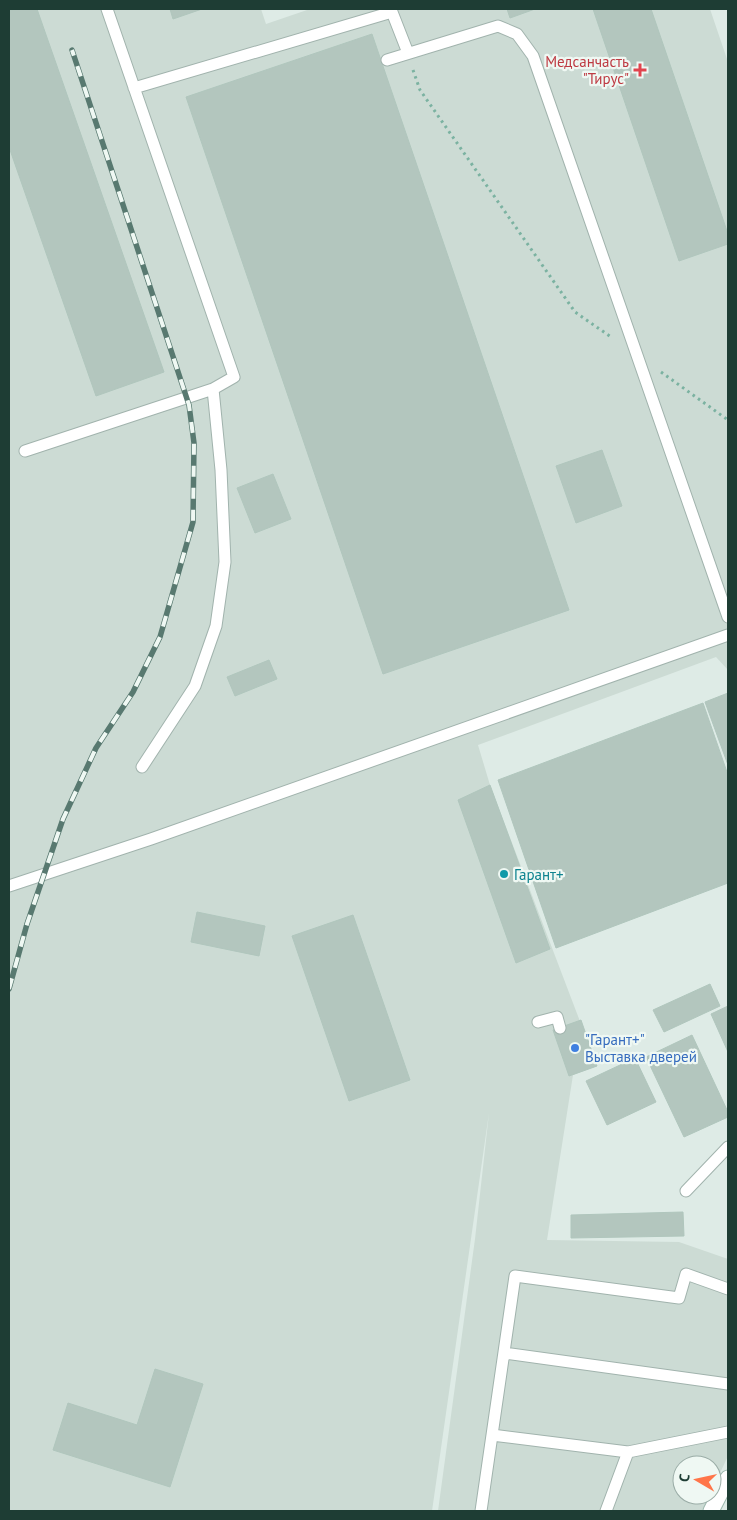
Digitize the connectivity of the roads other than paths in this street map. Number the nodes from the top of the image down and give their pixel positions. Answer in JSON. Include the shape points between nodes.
{"nodes":[{"id":1,"x":107,"y":9,"type":"edge"},
{"id":2,"x":408,"y":53,"type":"junction"},
{"id":3,"x":387,"y":60,"type":"dead end"},
{"id":4,"x":134,"y":88,"type":"junction"},
{"id":5,"x":213,"y":389,"type":"junction"},
{"id":6,"x":25,"y":451,"type":"dead end"},
{"id":7,"x":728,"y":617,"type":"edge"},
{"id":8,"x":728,"y":635,"type":"edge"},
{"id":9,"x":142,"y":767,"type":"dead end"},
{"id":10,"x":9,"y":886,"type":"edge"},
{"id":11,"x":538,"y":1022,"type":"dead end"},
{"id":12,"x":560,"y":1028,"type":"dead end"},
{"id":13,"x":728,"y":1147,"type":"edge"},
{"id":14,"x":686,"y":1191,"type":"dead end"},
{"id":15,"x":728,"y":1290,"type":"edge"},
{"id":16,"x":504,"y":1353,"type":"junction"},
{"id":17,"x":728,"y":1384,"type":"edge"},
{"id":18,"x":728,"y":1432,"type":"edge"},
{"id":19,"x":492,"y":1434,"type":"junction"},
{"id":20,"x":628,"y":1452,"type":"junction"},
{"id":21,"x":728,"y":1478,"type":"edge"},
{"id":22,"x":481,"y":1511,"type":"edge"},
{"id":23,"x":606,"y":1511,"type":"edge"},
{"id":24,"x":711,"y":1511,"type":"edge"}],
"edges":[{"from":1,"to":4,"type":"lane"},
{"from":2,"to":3,"type":"lane"},
{"from":2,"to":4,"type":"lane","via":[[392,12]]},
{"from":2,"to":7,"type":"lane","via":[[498,26],[517,34],[534,56]]},
{"from":4,"to":5,"type":"lane","via":[[234,377]]},
{"from":5,"to":6,"type":"lane"},
{"from":5,"to":9,"type":"lane","via":[[225,562],[216,626],[195,686]]},
{"from":8,"to":10,"type":"lane"},
{"from":11,"to":12,"type":"lane","via":[[556,1017]]},
{"from":13,"to":14,"type":"lane"},
{"from":15,"to":16,"type":"lane","via":[[686,1274],[679,1298],[515,1276]]},
{"from":16,"to":17,"type":"lane"},
{"from":16,"to":19,"type":"lane"},
{"from":18,"to":20,"type":"lane"},
{"from":19,"to":20,"type":"lane"},
{"from":19,"to":22,"type":"lane"},
{"from":20,"to":23,"type":"lane"},
{"from":21,"to":24,"type":"street"}]}
